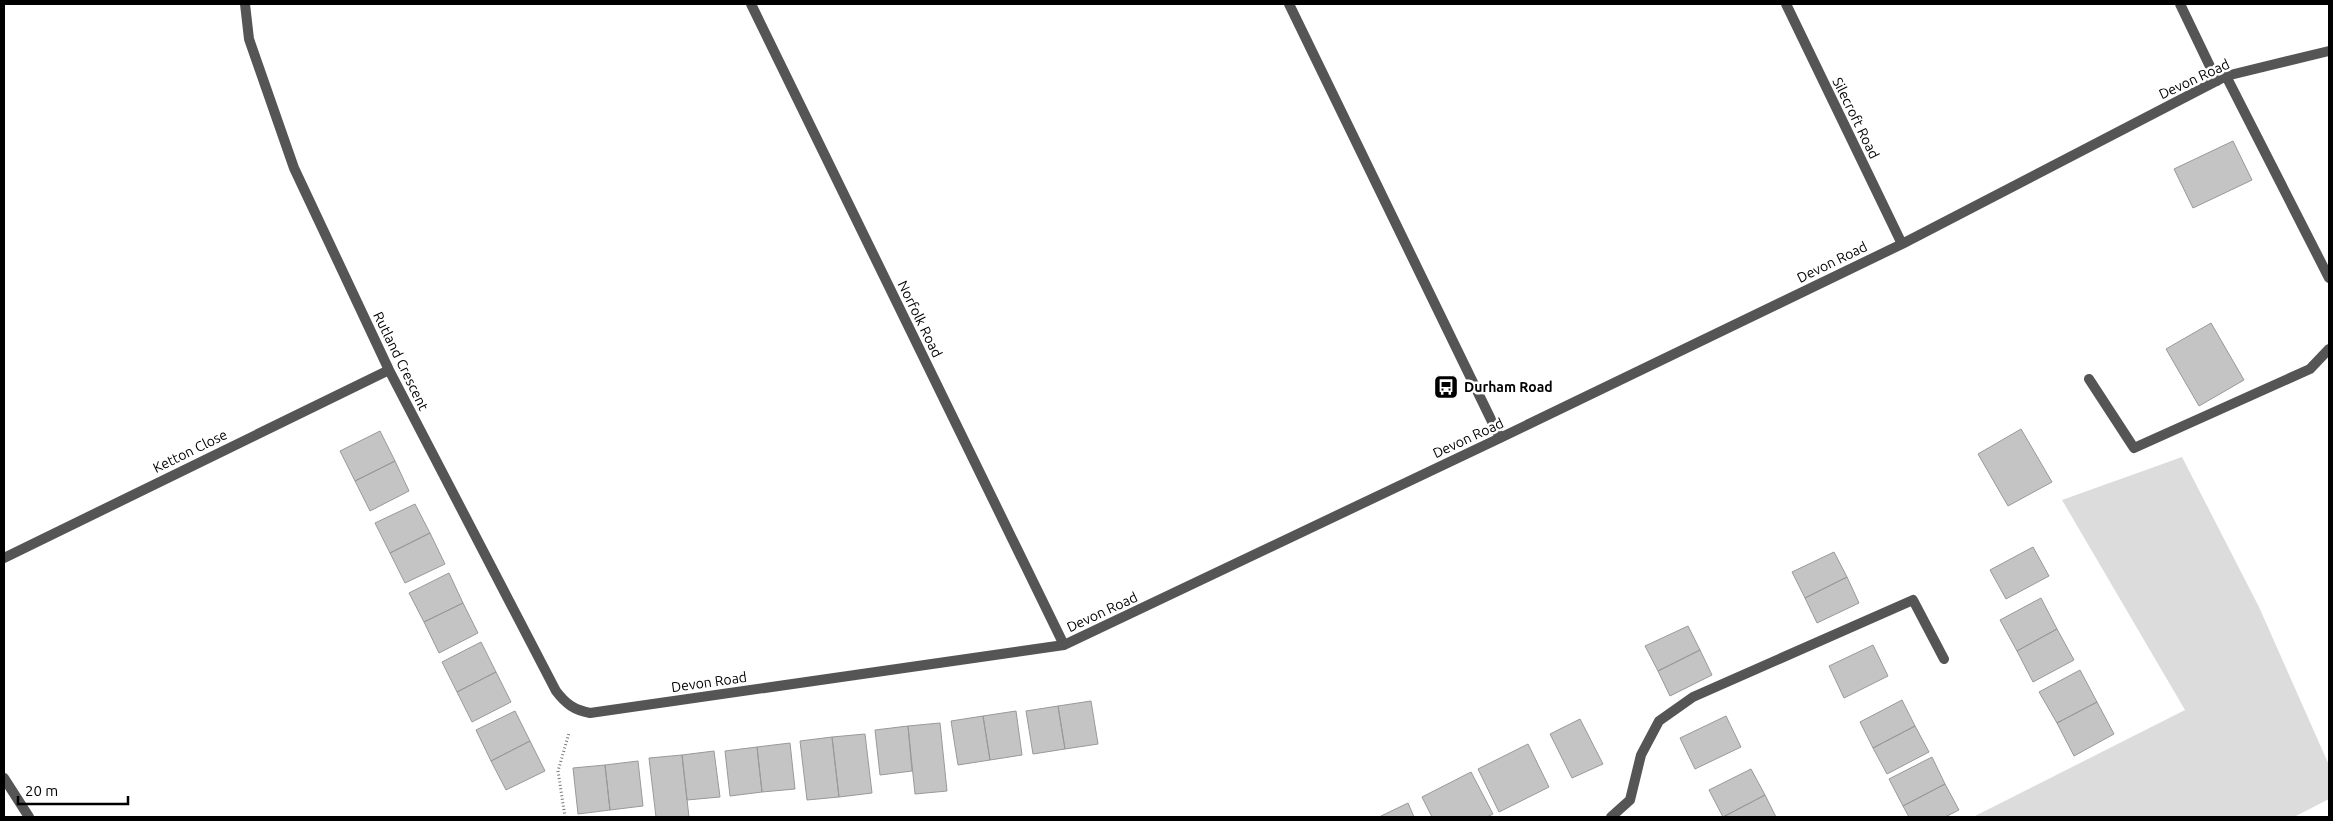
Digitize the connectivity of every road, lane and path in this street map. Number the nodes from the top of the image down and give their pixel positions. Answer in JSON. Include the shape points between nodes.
{"nodes":[{"id":1,"x":245,"y":4,"type":"edge"},
{"id":2,"x":751,"y":4,"type":"edge"},
{"id":3,"x":1289,"y":4,"type":"edge"},
{"id":4,"x":1786,"y":4,"type":"edge"},
{"id":5,"x":2180,"y":4,"type":"edge"},
{"id":6,"x":2329,"y":50,"type":"edge"},
{"id":7,"x":2222,"y":78,"type":"junction"},
{"id":8,"x":1902,"y":244,"type":"junction"},
{"id":9,"x":2329,"y":278,"type":"edge"},
{"id":10,"x":2329,"y":349,"type":"edge"},
{"id":11,"x":388,"y":370,"type":"junction"},
{"id":12,"x":2089,"y":379,"type":"dead end"},
{"id":13,"x":1500,"y":438,"type":"junction"},
{"id":14,"x":4,"y":558,"type":"edge"},
{"id":15,"x":1064,"y":645,"type":"junction"},
{"id":16,"x":1944,"y":659,"type":"dead end"},
{"id":17,"x":576,"y":710,"type":"junction"},
{"id":18,"x":4,"y":778,"type":"edge"},
{"id":19,"x":28,"y":817,"type":"edge"},
{"id":20,"x":565,"y":817,"type":"edge"},
{"id":21,"x":1611,"y":817,"type":"edge"}],
"edges":[{"from":1,"to":11,"type":"street","name":"Rutland Crescent","via":[[249,39],[294,168]]},
{"from":2,"to":15,"type":"street","name":"Norfolk Road"},
{"from":3,"to":13,"type":"street"},
{"from":4,"to":8,"type":"street","name":"Silecroft Road"},
{"from":5,"to":7,"type":"street"},
{"from":6,"to":7,"type":"street","name":"Devon Road"},
{"from":7,"to":8,"type":"street","name":"Devon Road"},
{"from":7,"to":9,"type":"street"},
{"from":8,"to":13,"type":"street","name":"Devon Road"},
{"from":10,"to":12,"type":"street","via":[[2310,369],[2134,448]]},
{"from":11,"to":14,"type":"street","name":"Ketton Close"},
{"from":11,"to":17,"type":"street","name":"Rutland Crescent","via":[[556,691]]},
{"from":13,"to":15,"type":"street","name":"Devon Road"},
{"from":15,"to":17,"type":"street","name":"Devon Road","via":[[590,713]]},
{"from":16,"to":21,"type":"street","via":[[1913,600],[1693,697],[1659,721],[1641,755],[1630,800]]},
{"from":17,"to":20,"type":"path","via":[[558,772]]},
{"from":18,"to":19,"type":"street"}]}
